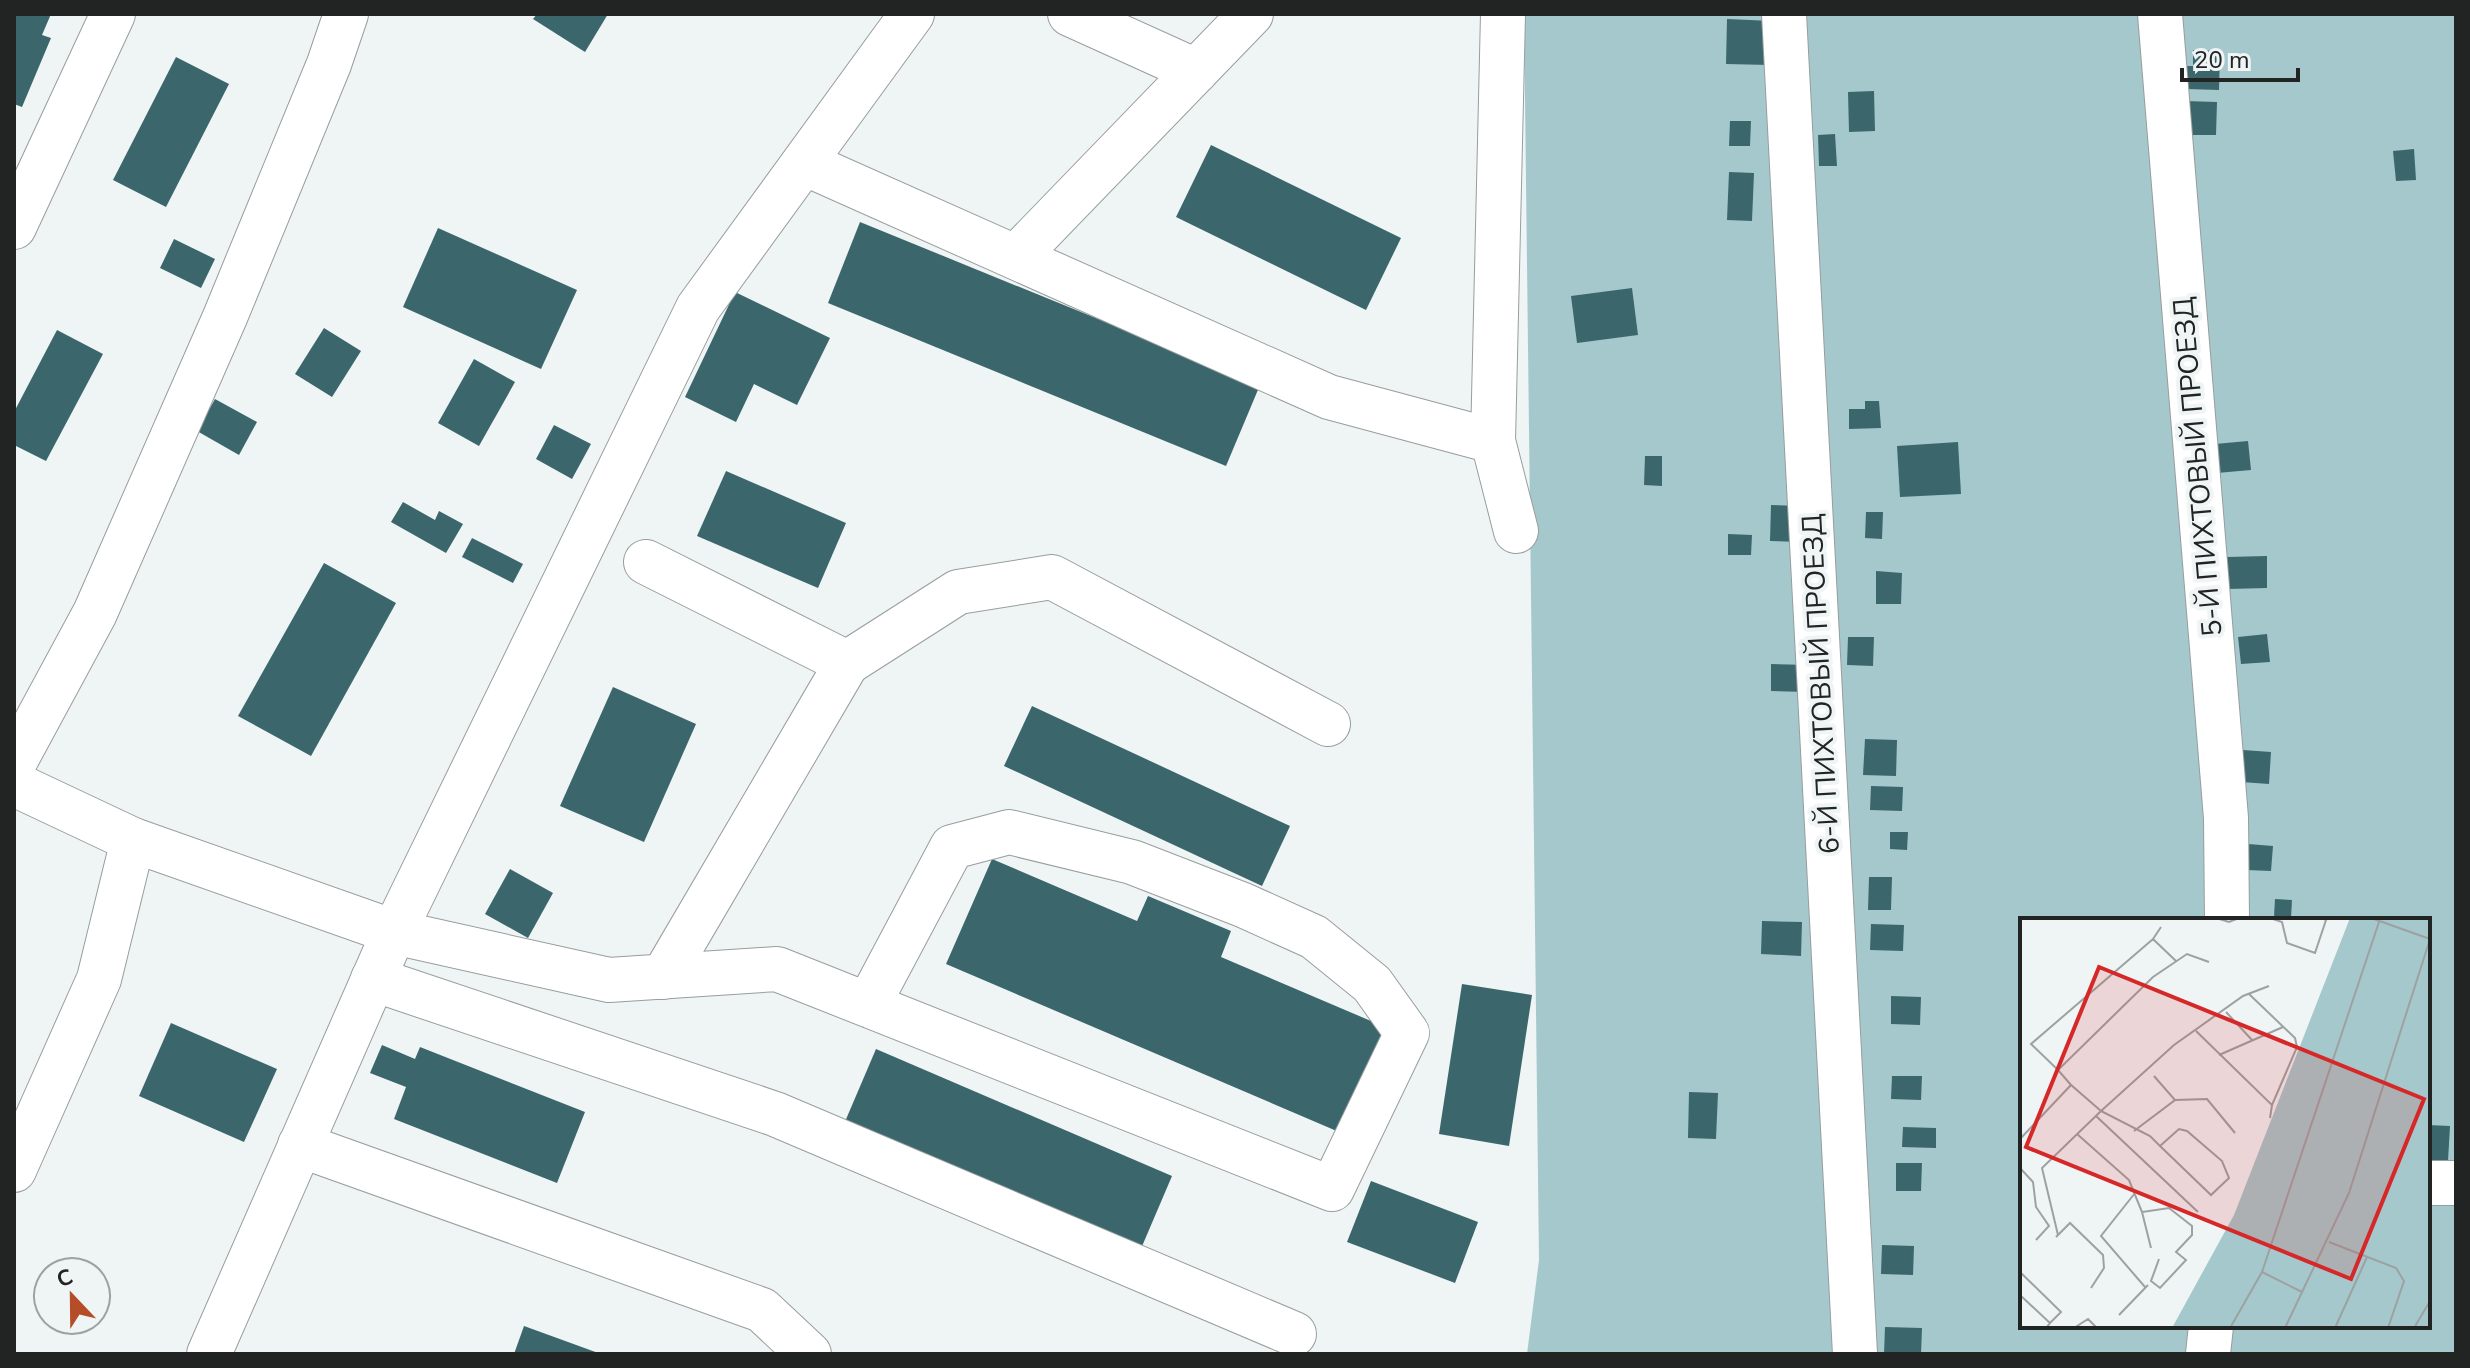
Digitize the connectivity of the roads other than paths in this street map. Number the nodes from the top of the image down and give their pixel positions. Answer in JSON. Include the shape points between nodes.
{"nodes":[{"id":1,"x":113,"y":14,"type":"edge"},
{"id":2,"x":346,"y":14,"type":"edge"},
{"id":3,"x":912,"y":14,"type":"edge"},
{"id":4,"x":1070,"y":14,"type":"edge"},
{"id":5,"x":1251,"y":14,"type":"edge"},
{"id":6,"x":1503,"y":14,"type":"edge"},
{"id":7,"x":1784,"y":14,"type":"edge"},
{"id":8,"x":2160,"y":14,"type":"edge"},
{"id":9,"x":1196,"y":71,"type":"junction"},
{"id":10,"x":804,"y":163,"type":"junction"},
{"id":11,"x":14,"y":227,"type":"edge"},
{"id":12,"x":1016,"y":257,"type":"junction"},
{"id":13,"x":1493,"y":441,"type":"junction"},
{"id":14,"x":1516,"y":531,"type":"dead end"},
{"id":15,"x":646,"y":562,"type":"dead end"},
{"id":16,"x":847,"y":663,"type":"junction"},
{"id":17,"x":1328,"y":724,"type":"dead end"},
{"id":18,"x":14,"y":763,"type":"edge"},
{"id":19,"x":14,"y":784,"type":"edge"},
{"id":20,"x":133,"y":840,"type":"junction"},
{"id":21,"x":2227,"y":918,"type":"edge"},
{"id":22,"x":394,"y":932,"type":"junction"},
{"id":23,"x":663,"y":977,"type":"junction"},
{"id":24,"x":373,"y":979,"type":"junction"},
{"id":25,"x":868,"y":1005,"type":"junction"},
{"id":26,"x":300,"y":1145,"type":"junction"},
{"id":27,"x":14,"y":1170,"type":"edge"},
{"id":28,"x":2430,"y":1183,"type":"edge"},
{"id":29,"x":2456,"y":1183,"type":"edge"},
{"id":30,"x":2211,"y":1328,"type":"edge"},
{"id":31,"x":1294,"y":1334,"type":"dead end"},
{"id":32,"x":209,"y":1354,"type":"edge"},
{"id":33,"x":809,"y":1354,"type":"edge"},
{"id":34,"x":1855,"y":1354,"type":"edge"},
{"id":35,"x":2208,"y":1354,"type":"edge"}],
"edges":[{"from":1,"to":11,"type":"lane"},
{"from":2,"to":18,"type":"lane","via":[[225,317],[95,613]]},
{"from":3,"to":10,"type":"lane"},
{"from":4,"to":9,"type":"lane"},
{"from":5,"to":9,"type":"lane"},
{"from":6,"to":13,"type":"lane"},
{"from":7,"to":34,"type":"lane","name":"6-Й ПИХТОВЫЙ ПРОЕЗД"},
{"from":8,"to":21,"type":"lane","name":"5-Й ПИХТОВЫЙ ПРОЕЗД","via":[[2226,818]]},
{"from":9,"to":12,"type":"lane"},
{"from":10,"to":12,"type":"lane"},
{"from":10,"to":22,"type":"lane","via":[[698,308]]},
{"from":12,"to":13,"type":"lane","via":[[1329,397]]},
{"from":13,"to":14,"type":"lane"},
{"from":15,"to":16,"type":"lane"},
{"from":16,"to":17,"type":"lane","via":[[958,592],[1052,577]]},
{"from":16,"to":23,"type":"lane"},
{"from":19,"to":20,"type":"lane"},
{"from":20,"to":22,"type":"lane"},
{"from":20,"to":27,"type":"lane","via":[[99,979]]},
{"from":22,"to":23,"type":"lane","via":[[609,980]]},
{"from":22,"to":24,"type":"lane"},
{"from":23,"to":25,"type":"lane","via":[[777,969]]},
{"from":24,"to":26,"type":"lane"},
{"from":24,"to":31,"type":"lane","via":[[775,1114]]},
{"from":25,"to":25,"type":"lane","via":[[1332,1189],[1407,1033],[1372,984],[1314,937],[1132,862],[1009,832],[952,847]]},
{"from":26,"to":32,"type":"lane"},
{"from":26,"to":33,"type":"lane","via":[[762,1310]]},
{"from":28,"to":29,"type":"lane"},
{"from":30,"to":35,"type":"lane"}]}
